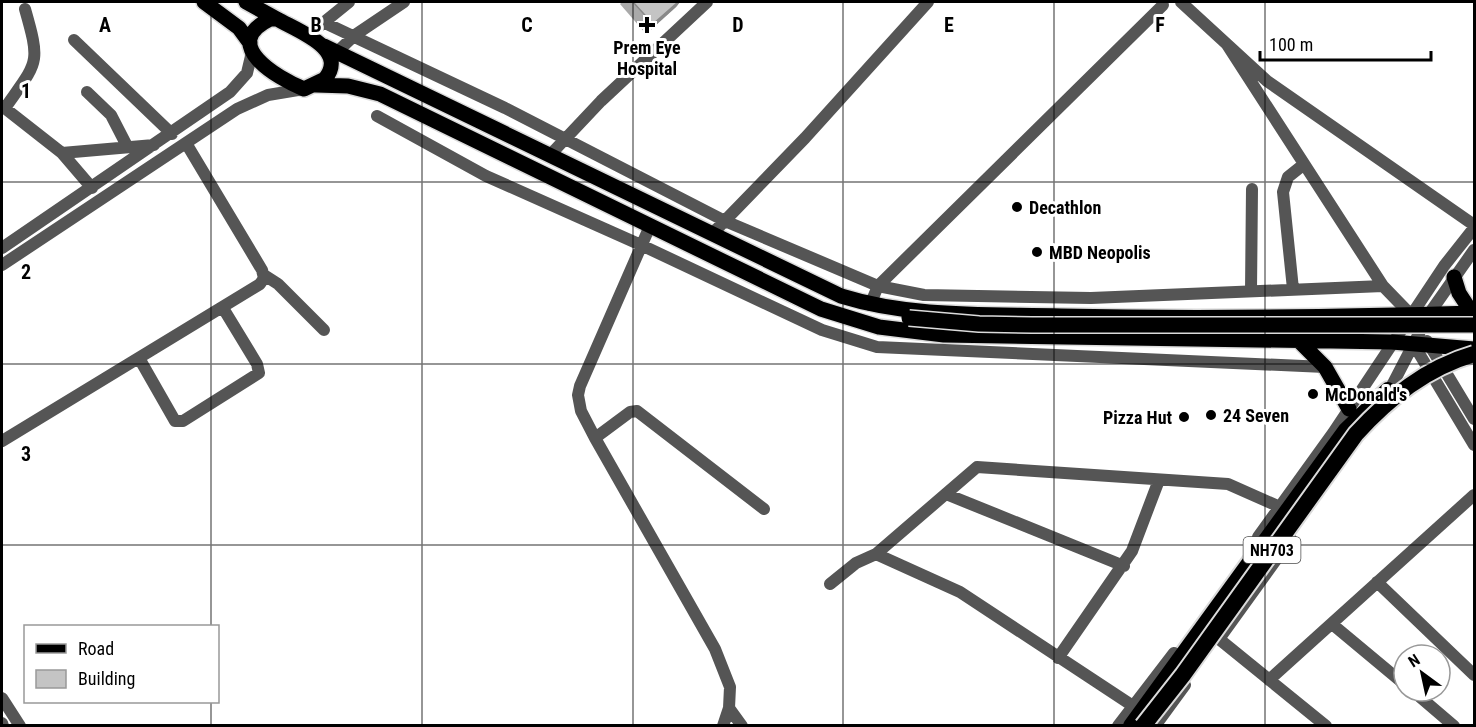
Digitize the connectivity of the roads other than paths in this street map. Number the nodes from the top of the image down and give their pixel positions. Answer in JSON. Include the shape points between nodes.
{"nodes":[{"id":1,"x":204,"y":2,"type":"edge"},
{"id":2,"x":246,"y":2,"type":"edge"},
{"id":3,"x":349,"y":2,"type":"edge"},
{"id":4,"x":404,"y":2,"type":"edge"},
{"id":5,"x":707,"y":2,"type":"edge"},
{"id":6,"x":928,"y":2,"type":"edge"},
{"id":7,"x":1180,"y":2,"type":"edge"},
{"id":8,"x":1160,"y":3,"type":"edge"},
{"id":9,"x":25,"y":9,"type":"dead end"},
{"id":10,"x":277,"y":19,"type":"junction"},
{"id":11,"x":323,"y":22,"type":"junction"},
{"id":12,"x":355,"y":35,"type":"junction"},
{"id":13,"x":307,"y":36,"type":"junction"},
{"id":14,"x":74,"y":40,"type":"dead end"},
{"id":15,"x":1226,"y":43,"type":"junction"},
{"id":16,"x":251,"y":48,"type":"junction"},
{"id":17,"x":331,"y":49,"type":"junction"},
{"id":18,"x":310,"y":87,"type":"junction"},
{"id":19,"x":87,"y":92,"type":"dead end"},
{"id":20,"x":5,"y":112,"type":"edge"},
{"id":21,"x":377,"y":116,"type":"dead end"},
{"id":22,"x":171,"y":134,"type":"junction"},
{"id":23,"x":565,"y":140,"type":"junction"},
{"id":24,"x":186,"y":143,"type":"junction"},
{"id":25,"x":155,"y":145,"type":"junction"},
{"id":26,"x":128,"y":146,"type":"junction"},
{"id":27,"x":62,"y":153,"type":"junction"},
{"id":28,"x":551,"y":154,"type":"junction"},
{"id":29,"x":1303,"y":165,"type":"junction"},
{"id":30,"x":92,"y":188,"type":"junction"},
{"id":31,"x":1252,"y":189,"type":"dead end"},
{"id":32,"x":725,"y":221,"type":"junction"},
{"id":33,"x":651,"y":226,"type":"junction"},
{"id":34,"x":1474,"y":227,"type":"edge"},
{"id":35,"x":712,"y":234,"type":"junction"},
{"id":36,"x":641,"y":245,"type":"junction"},
{"id":37,"x":2,"y":248,"type":"edge"},
{"id":38,"x":1474,"y":250,"type":"edge"},
{"id":39,"x":2,"y":265,"type":"edge"},
{"id":40,"x":264,"y":275,"type":"junction"},
{"id":41,"x":1454,"y":277,"type":"junction"},
{"id":42,"x":1383,"y":285,"type":"junction"},
{"id":43,"x":878,"y":286,"type":"junction"},
{"id":44,"x":1293,"y":289,"type":"junction"},
{"id":45,"x":1251,"y":291,"type":"junction"},
{"id":46,"x":870,"y":305,"type":"junction"},
{"id":47,"x":223,"y":308,"type":"junction"},
{"id":48,"x":891,"y":309,"type":"junction"},
{"id":49,"x":1411,"y":314,"type":"junction"},
{"id":50,"x":1429,"y":315,"type":"junction"},
{"id":51,"x":1474,"y":317,"type":"edge"},
{"id":52,"x":1422,"y":329,"type":"junction"},
{"id":53,"x":324,"y":330,"type":"dead end"},
{"id":54,"x":1298,"y":340,"type":"junction"},
{"id":55,"x":1392,"y":342,"type":"junction"},
{"id":56,"x":1414,"y":345,"type":"junction"},
{"id":57,"x":1430,"y":346,"type":"junction"},
{"id":58,"x":1474,"y":347,"type":"edge"},
{"id":59,"x":1474,"y":354,"type":"edge"},
{"id":60,"x":139,"y":358,"type":"junction"},
{"id":61,"x":1325,"y":367,"type":"junction"},
{"id":62,"x":1349,"y":409,"type":"junction"},
{"id":63,"x":1474,"y":419,"type":"edge"},
{"id":64,"x":595,"y":438,"type":"junction"},
{"id":65,"x":2,"y":441,"type":"edge"},
{"id":66,"x":1474,"y":446,"type":"edge"},
{"id":67,"x":1158,"y":480,"type":"junction"},
{"id":68,"x":946,"y":494,"type":"junction"},
{"id":69,"x":1474,"y":495,"type":"edge"},
{"id":70,"x":1280,"y":507,"type":"junction"},
{"id":71,"x":764,"y":508,"type":"dead end"},
{"id":72,"x":876,"y":554,"type":"junction"},
{"id":73,"x":1124,"y":566,"type":"junction"},
{"id":74,"x":1377,"y":582,"type":"junction"},
{"id":75,"x":830,"y":584,"type":"dead end"},
{"id":76,"x":1332,"y":624,"type":"junction"},
{"id":77,"x":1219,"y":639,"type":"junction"},
{"id":78,"x":1058,"y":658,"type":"junction"},
{"id":79,"x":1392,"y":674,"type":"edge"},
{"id":80,"x":1474,"y":675,"type":"edge"},
{"id":81,"x":1269,"y":680,"type":"junction"},
{"id":82,"x":2,"y":698,"type":"edge"},
{"id":83,"x":1427,"y":703,"type":"edge"},
{"id":84,"x":1133,"y":706,"type":"junction"},
{"id":85,"x":729,"y":708,"type":"junction"},
{"id":86,"x":20,"y":726,"type":"edge"},
{"id":87,"x":723,"y":726,"type":"edge"},
{"id":88,"x":742,"y":726,"type":"edge"},
{"id":89,"x":1118,"y":726,"type":"edge"},
{"id":90,"x":1131,"y":726,"type":"edge"},
{"id":91,"x":1143,"y":726,"type":"edge"},
{"id":92,"x":1155,"y":726,"type":"edge"},
{"id":93,"x":1326,"y":726,"type":"edge"},
{"id":94,"x":1454,"y":726,"type":"edge"}],
"edges":[{"from":1,"to":16,"type":"main road","via":[[239,28]]},
{"from":2,"to":10,"type":"main road"},
{"from":3,"to":11,"type":"street"},
{"from":4,"to":12,"type":"street"},
{"from":5,"to":23,"type":"street"},
{"from":6,"to":32,"type":"street"},
{"from":7,"to":8,"type":"street"},
{"from":7,"to":15,"type":"street"},
{"from":8,"to":43,"type":"street"},
{"from":9,"to":20,"type":"street","via":[[36,48],[33,68]]},
{"from":10,"to":13,"type":"main road"},
{"from":10,"to":16,"type":"main road","via":[[257,26]]},
{"from":11,"to":12,"type":"street"},
{"from":11,"to":13,"type":"street"},
{"from":12,"to":17,"type":"street"},
{"from":12,"to":23,"type":"street"},
{"from":13,"to":17,"type":"main road"},
{"from":14,"to":22,"type":"street"},
{"from":15,"to":29,"type":"street"},
{"from":15,"to":34,"type":"street","via":[[1267,81]]},
{"from":16,"to":18,"type":"main road","via":[[272,73]]},
{"from":16,"to":22,"type":"street","via":[[247,73],[230,92]]},
{"from":17,"to":18,"type":"main road","via":[[331,72]]},
{"from":17,"to":28,"type":"main road"},
{"from":18,"to":24,"type":"street","via":[[268,95],[237,109]]},
{"from":18,"to":33,"type":"main road","via":[[348,86],[380,94]]},
{"from":19,"to":26,"type":"street","via":[[111,115]]},
{"from":20,"to":27,"type":"street"},
{"from":21,"to":36,"type":"street","via":[[486,176]]},
{"from":22,"to":25,"type":"street"},
{"from":23,"to":28,"type":"street"},
{"from":23,"to":32,"type":"street"},
{"from":24,"to":39,"type":"street"},
{"from":24,"to":40,"type":"street"},
{"from":25,"to":26,"type":"street"},
{"from":25,"to":30,"type":"street"},
{"from":26,"to":27,"type":"street"},
{"from":27,"to":30,"type":"street"},
{"from":28,"to":35,"type":"main road"},
{"from":29,"to":42,"type":"street"},
{"from":29,"to":44,"type":"street","via":[[1288,177],[1282,192]]},
{"from":30,"to":37,"type":"street"},
{"from":31,"to":45,"type":"street"},
{"from":32,"to":35,"type":"street"},
{"from":32,"to":43,"type":"street"},
{"from":33,"to":36,"type":"street"},
{"from":33,"to":54,"type":"main road","via":[[821,309],[879,327],[944,335]]},
{"from":34,"to":49,"type":"street"},
{"from":35,"to":46,"type":"main road","via":[[841,296]]},
{"from":36,"to":61,"type":"street","via":[[822,330],[877,347]]},
{"from":36,"to":64,"type":"street","via":[[580,386],[581,411]]},
{"from":38,"to":41,"type":"street"},
{"from":40,"to":47,"type":"street","via":[[260,284]]},
{"from":40,"to":53,"type":"street"},
{"from":41,"to":50,"type":"street"},
{"from":41,"to":51,"type":"main road"},
{"from":42,"to":44,"type":"street"},
{"from":42,"to":49,"type":"street"},
{"from":43,"to":45,"type":"street","via":[[924,295],[1079,298]]},
{"from":43,"to":46,"type":"street"},
{"from":44,"to":45,"type":"street"},
{"from":46,"to":48,"type":"main road"},
{"from":47,"to":60,"type":"street"},
{"from":47,"to":60,"type":"street","via":[[259,373],[183,421],[175,421]]},
{"from":48,"to":49,"type":"main road","via":[[1158,318]]},
{"from":48,"to":51,"type":"main road","bridge":true,"via":[[909,318],[1021,325]]},
{"from":49,"to":50,"type":"main road"},
{"from":49,"to":52,"type":"street"},
{"from":49,"to":55,"type":"street"},
{"from":50,"to":51,"type":"main road"},
{"from":50,"to":52,"type":"street"},
{"from":52,"to":56,"type":"street"},
{"from":52,"to":57,"type":"street"},
{"from":54,"to":55,"type":"main road"},
{"from":54,"to":61,"type":"main road"},
{"from":55,"to":56,"type":"main road"},
{"from":55,"to":62,"type":"street"},
{"from":56,"to":57,"type":"main road"},
{"from":56,"to":66,"type":"street"},
{"from":56,"to":77,"type":"street","via":[[1371,424]]},
{"from":57,"to":58,"type":"main road"},
{"from":57,"to":63,"type":"street"},
{"from":58,"to":90,"type":"highway","number":"NH703","via":[[1429,363],[1388,390],[1346,430]]},
{"from":59,"to":91,"type":"highway","number":"NH703","bridge":true,"via":[[1411,384],[1356,434]]},
{"from":60,"to":65,"type":"street"},
{"from":61,"to":62,"type":"main road"},
{"from":62,"to":70,"type":"street"},
{"from":64,"to":71,"type":"street","via":[[637,411]]},
{"from":64,"to":85,"type":"street","via":[[715,649],[730,687]]},
{"from":67,"to":68,"type":"street","via":[[981,467]]},
{"from":67,"to":70,"type":"street","via":[[1228,484]]},
{"from":67,"to":73,"type":"street"},
{"from":68,"to":72,"type":"street"},
{"from":68,"to":73,"type":"street"},
{"from":69,"to":74,"type":"street"},
{"from":70,"to":84,"type":"street"},
{"from":72,"to":75,"type":"street","via":[[856,563]]},
{"from":72,"to":78,"type":"street","via":[[960,592]]},
{"from":73,"to":78,"type":"street"},
{"from":74,"to":76,"type":"street"},
{"from":74,"to":80,"type":"street"},
{"from":76,"to":79,"type":"street"},
{"from":76,"to":81,"type":"street"},
{"from":77,"to":81,"type":"street"},
{"from":77,"to":92,"type":"street"},
{"from":78,"to":84,"type":"street"},
{"from":81,"to":93,"type":"street"},
{"from":82,"to":86,"type":"street"},
{"from":83,"to":94,"type":"street"},
{"from":84,"to":89,"type":"street"},
{"from":85,"to":87,"type":"street"},
{"from":85,"to":88,"type":"street"}]}
